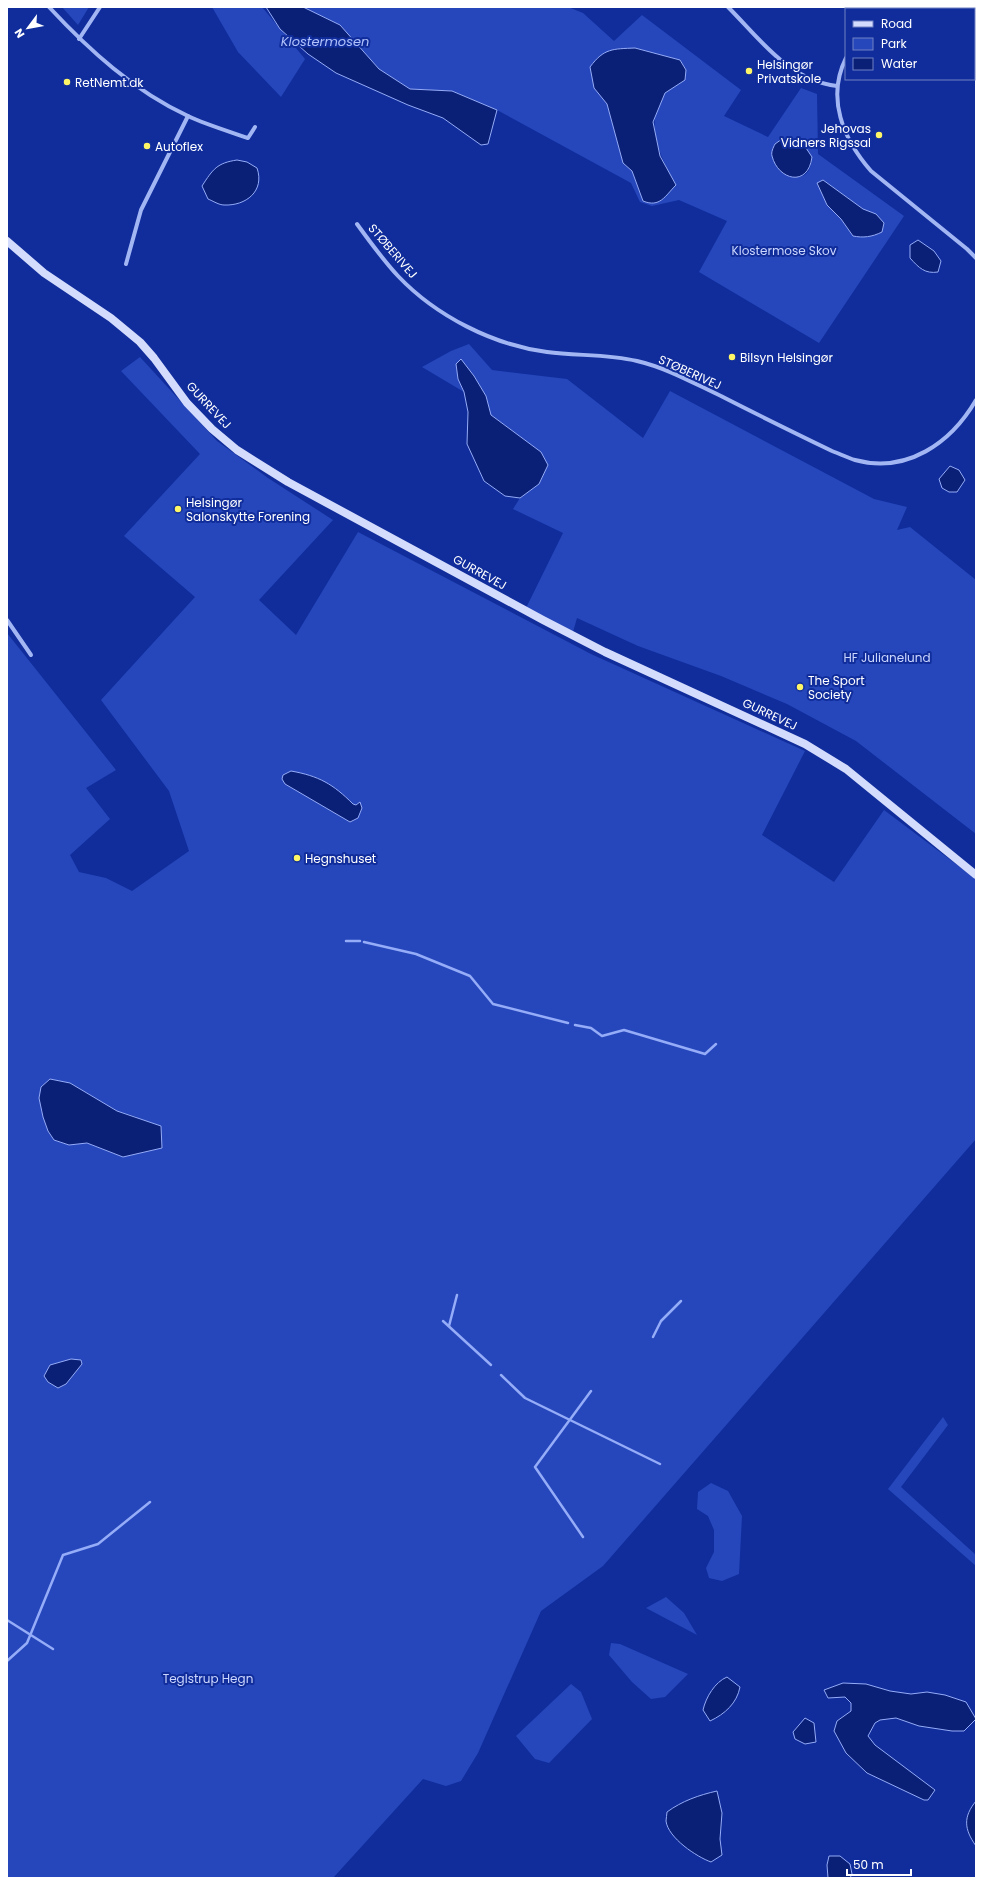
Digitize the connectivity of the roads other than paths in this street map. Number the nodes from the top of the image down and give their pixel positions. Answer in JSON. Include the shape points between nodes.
{"nodes":[{"id":1,"x":49,"y":7,"type":"edge"},
{"id":2,"x":100,"y":7,"type":"edge"},
{"id":3,"x":728,"y":7,"type":"edge"},
{"id":4,"x":79,"y":39,"type":"junction"},
{"id":5,"x":845,"y":60,"type":"edge"},
{"id":6,"x":837,"y":86,"type":"junction"},
{"id":7,"x":188,"y":116,"type":"junction"},
{"id":8,"x":255,"y":127,"type":"dead end"},
{"id":9,"x":357,"y":224,"type":"dead end"},
{"id":10,"x":7,"y":241,"type":"edge"},
{"id":11,"x":976,"y":258,"type":"edge"},
{"id":12,"x":126,"y":264,"type":"dead end"},
{"id":13,"x":976,"y":400,"type":"edge"},
{"id":14,"x":7,"y":620,"type":"edge"},
{"id":15,"x":31,"y":655,"type":"dead end"},
{"id":16,"x":976,"y":875,"type":"edge"}],
"edges":[{"from":1,"to":4,"type":"street"},
{"from":2,"to":4,"type":"street"},
{"from":3,"to":6,"type":"street","via":[[790,69],[813,81]]},
{"from":4,"to":7,"type":"street","via":[[123,76]]},
{"from":5,"to":6,"type":"street"},
{"from":6,"to":11,"type":"street","via":[[842,123],[859,157],[871,171]]},
{"from":7,"to":8,"type":"street","via":[[248,138]]},
{"from":7,"to":12,"type":"street","via":[[141,210]]},
{"from":9,"to":13,"type":"street","name":"STØBERIVEJ","via":[[399,277],[423,298],[486,336],[546,352],[635,361],[669,372],[832,451],[856,460],[882,463],[901,460],[931,449],[952,434]]},
{"from":10,"to":16,"type":"street","name":"GURREVEJ","via":[[44,273],[112,318],[140,342],[187,403],[237,450],[288,482],[543,620],[605,652],[805,744],[846,769]]},
{"from":14,"to":15,"type":"street"}]}
